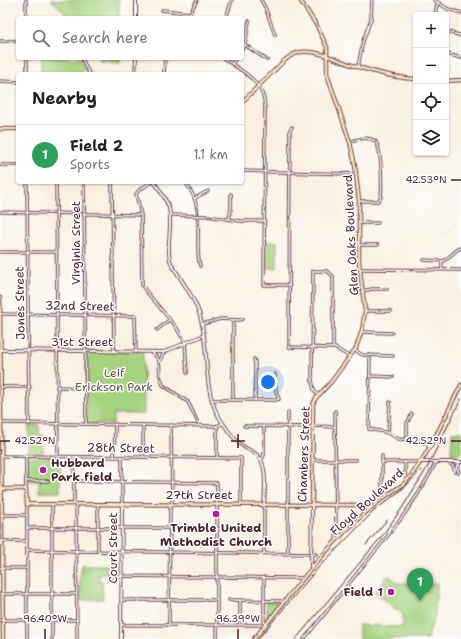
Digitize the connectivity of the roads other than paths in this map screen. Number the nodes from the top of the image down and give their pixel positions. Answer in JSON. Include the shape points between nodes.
{"nodes":[{"id":1,"x":26,"y":0,"type":"edge"},
{"id":2,"x":136,"y":0,"type":"edge"},
{"id":3,"x":197,"y":0,"type":"edge"},
{"id":4,"x":232,"y":0,"type":"edge"},
{"id":5,"x":261,"y":0,"type":"edge"},
{"id":6,"x":300,"y":0,"type":"edge"},
{"id":7,"x":372,"y":0,"type":"edge"},
{"id":8,"x":434,"y":0,"type":"edge"},
{"id":9,"x":438,"y":3,"type":"junction"},
{"id":10,"x":162,"y":10,"type":"dead end"},
{"id":11,"x":435,"y":12,"type":"edge"},
{"id":12,"x":190,"y":13,"type":"joint"},
{"id":13,"x":461,"y":13,"type":"edge"},
{"id":14,"x":26,"y":16,"type":"edge"},
{"id":15,"x":136,"y":16,"type":"edge"},
{"id":16,"x":227,"y":16,"type":"edge"},
{"id":17,"x":249,"y":21,"type":"dead end"},
{"id":18,"x":449,"y":32,"type":"edge"},
{"id":19,"x":275,"y":35,"type":"dead end"},
{"id":20,"x":461,"y":36,"type":"edge"},
{"id":21,"x":0,"y":41,"type":"edge"},
{"id":22,"x":16,"y":42,"type":"edge"},
{"id":23,"x":245,"y":45,"type":"joint"},
{"id":24,"x":449,"y":55,"type":"edge"},
{"id":25,"x":327,"y":56,"type":"junction"},
{"id":26,"x":461,"y":58,"type":"edge"},
{"id":27,"x":27,"y":60,"type":"edge"},
{"id":28,"x":83,"y":60,"type":"edge"},
{"id":29,"x":136,"y":60,"type":"edge"},
{"id":30,"x":165,"y":60,"type":"edge"},
{"id":31,"x":226,"y":60,"type":"edge"},
{"id":32,"x":235,"y":60,"type":"edge"},
{"id":33,"x":267,"y":60,"type":"dead end"},
{"id":34,"x":232,"y":64,"type":"junction"},
{"id":35,"x":358,"y":67,"type":"junction"},
{"id":36,"x":27,"y":72,"type":"edge"},
{"id":37,"x":89,"y":72,"type":"edge"},
{"id":38,"x":135,"y":72,"type":"edge"},
{"id":39,"x":164,"y":72,"type":"edge"},
{"id":40,"x":243,"y":72,"type":"edge"},
{"id":41,"x":244,"y":73,"type":"edge"},
{"id":42,"x":413,"y":79,"type":"edge"},
{"id":43,"x":461,"y":80,"type":"edge"},
{"id":44,"x":0,"y":81,"type":"edge"},
{"id":45,"x":449,"y":81,"type":"edge"},
{"id":46,"x":16,"y":82,"type":"edge"},
{"id":47,"x":259,"y":86,"type":"junction"},
{"id":48,"x":244,"y":100,"type":"edge"},
{"id":49,"x":292,"y":126,"type":"dead end"},
{"id":50,"x":0,"y":129,"type":"edge"},
{"id":51,"x":16,"y":129,"type":"edge"},
{"id":52,"x":350,"y":142,"type":"junction"},
{"id":53,"x":0,"y":165,"type":"edge"},
{"id":54,"x":16,"y":165,"type":"edge"},
{"id":55,"x":244,"y":171,"type":"edge"},
{"id":56,"x":264,"y":171,"type":"junction"},
{"id":57,"x":290,"y":172,"type":"junction"},
{"id":58,"x":357,"y":174,"type":"junction"},
{"id":59,"x":27,"y":184,"type":"edge"},
{"id":60,"x":56,"y":184,"type":"edge"},
{"id":61,"x":84,"y":184,"type":"edge"},
{"id":62,"x":112,"y":184,"type":"edge"},
{"id":63,"x":150,"y":184,"type":"edge"},
{"id":64,"x":155,"y":184,"type":"edge"},
{"id":65,"x":185,"y":184,"type":"edge"},
{"id":66,"x":208,"y":191,"type":"dead end"},
{"id":67,"x":231,"y":194,"type":"dead end"},
{"id":68,"x":195,"y":198,"type":"junction"},
{"id":69,"x":359,"y":201,"type":"junction"},
{"id":70,"x":0,"y":212,"type":"edge"},
{"id":71,"x":28,"y":213,"type":"junction"},
{"id":72,"x":56,"y":213,"type":"junction"},
{"id":73,"x":84,"y":213,"type":"junction"},
{"id":74,"x":113,"y":214,"type":"junction"},
{"id":75,"x":141,"y":215,"type":"junction"},
{"id":76,"x":170,"y":215,"type":"junction"},
{"id":77,"x":198,"y":215,"type":"junction"},
{"id":78,"x":229,"y":219,"type":"junction"},
{"id":79,"x":264,"y":221,"type":"junction"},
{"id":80,"x":359,"y":223,"type":"junction"},
{"id":81,"x":378,"y":223,"type":"dead end"},
{"id":82,"x":358,"y":245,"type":"junction"},
{"id":83,"x":378,"y":245,"type":"dead end"},
{"id":84,"x":461,"y":248,"type":"edge"},
{"id":85,"x":0,"y":252,"type":"edge"},
{"id":86,"x":28,"y":252,"type":"junction"},
{"id":87,"x":56,"y":252,"type":"junction"},
{"id":88,"x":424,"y":260,"type":"dead end"},
{"id":89,"x":442,"y":261,"type":"junction"},
{"id":90,"x":200,"y":266,"type":"dead end"},
{"id":91,"x":360,"y":269,"type":"junction"},
{"id":92,"x":442,"y":270,"type":"junction"},
{"id":93,"x":461,"y":270,"type":"edge"},
{"id":94,"x":289,"y":285,"type":"junction"},
{"id":95,"x":387,"y":289,"type":"dead end"},
{"id":96,"x":362,"y":291,"type":"junction"},
{"id":97,"x":0,"y":298,"type":"edge"},
{"id":98,"x":365,"y":311,"type":"junction"},
{"id":99,"x":391,"y":311,"type":"dead end"},
{"id":100,"x":0,"y":314,"type":"edge"},
{"id":101,"x":28,"y":314,"type":"junction"},
{"id":102,"x":57,"y":315,"type":"junction"},
{"id":103,"x":85,"y":315,"type":"junction"},
{"id":104,"x":113,"y":315,"type":"junction"},
{"id":105,"x":243,"y":319,"type":"dead end"},
{"id":106,"x":170,"y":320,"type":"junction"},
{"id":107,"x":233,"y":320,"type":"junction"},
{"id":108,"x":202,"y":324,"type":"junction"},
{"id":109,"x":157,"y":330,"type":"dead end"},
{"id":110,"x":362,"y":332,"type":"junction"},
{"id":111,"x":392,"y":334,"type":"dead end"},
{"id":112,"x":204,"y":335,"type":"junction"},
{"id":113,"x":186,"y":343,"type":"junction"},
{"id":114,"x":313,"y":348,"type":"junction"},
{"id":115,"x":332,"y":348,"type":"junction"},
{"id":116,"x":0,"y":350,"type":"edge"},
{"id":117,"x":354,"y":350,"type":"junction"},
{"id":118,"x":29,"y":351,"type":"junction"},
{"id":119,"x":57,"y":351,"type":"junction"},
{"id":120,"x":86,"y":351,"type":"junction"},
{"id":121,"x":114,"y":351,"type":"junction"},
{"id":122,"x":136,"y":352,"type":"junction"},
{"id":123,"x":152,"y":352,"type":"junction"},
{"id":124,"x":164,"y":352,"type":"junction"},
{"id":125,"x":370,"y":355,"type":"junction"},
{"id":126,"x":393,"y":356,"type":"dead end"},
{"id":127,"x":350,"y":357,"type":"junction"},
{"id":128,"x":254,"y":359,"type":"dead end"},
{"id":129,"x":159,"y":363,"type":"junction"},
{"id":130,"x":187,"y":373,"type":"dead end"},
{"id":131,"x":275,"y":374,"type":"dead end"},
{"id":132,"x":370,"y":376,"type":"junction"},
{"id":133,"x":393,"y":377,"type":"dead end"},
{"id":134,"x":461,"y":385,"type":"edge"},
{"id":135,"x":0,"y":387,"type":"edge"},
{"id":136,"x":30,"y":387,"type":"junction"},
{"id":137,"x":57,"y":387,"type":"junction"},
{"id":138,"x":86,"y":388,"type":"junction"},
{"id":139,"x":318,"y":395,"type":"junction"},
{"id":140,"x":212,"y":400,"type":"junction"},
{"id":141,"x":232,"y":400,"type":"junction"},
{"id":142,"x":255,"y":400,"type":"junction"},
{"id":143,"x":390,"y":402,"type":"dead end"},
{"id":144,"x":335,"y":411,"type":"dead end"},
{"id":145,"x":288,"y":412,"type":"dead end"},
{"id":146,"x":412,"y":414,"type":"dead end"},
{"id":147,"x":1,"y":423,"type":"edge"},
{"id":148,"x":223,"y":423,"type":"junction"},
{"id":149,"x":29,"y":424,"type":"junction"},
{"id":150,"x":58,"y":424,"type":"junction"},
{"id":151,"x":86,"y":424,"type":"junction"},
{"id":152,"x":115,"y":424,"type":"junction"},
{"id":153,"x":143,"y":424,"type":"junction"},
{"id":154,"x":172,"y":425,"type":"junction"},
{"id":155,"x":199,"y":426,"type":"junction"},
{"id":156,"x":217,"y":426,"type":"junction"},
{"id":157,"x":244,"y":426,"type":"dead end"},
{"id":158,"x":264,"y":426,"type":"junction"},
{"id":159,"x":288,"y":427,"type":"junction"},
{"id":160,"x":312,"y":427,"type":"junction"},
{"id":161,"x":335,"y":427,"type":"junction"},
{"id":162,"x":388,"y":433,"type":"junction"},
{"id":163,"x":407,"y":439,"type":"junction"},
{"id":164,"x":430,"y":447,"type":"junction"},
{"id":165,"x":1,"y":456,"type":"edge"},
{"id":166,"x":26,"y":456,"type":"junction"},
{"id":167,"x":114,"y":456,"type":"junction"},
{"id":168,"x":382,"y":456,"type":"dead end"},
{"id":169,"x":58,"y":457,"type":"junction"},
{"id":170,"x":74,"y":457,"type":"junction"},
{"id":171,"x":122,"y":457,"type":"junction"},
{"id":172,"x":143,"y":457,"type":"junction"},
{"id":173,"x":217,"y":457,"type":"junction"},
{"id":174,"x":172,"y":458,"type":"junction"},
{"id":175,"x":261,"y":460,"type":"junction"},
{"id":176,"x":312,"y":460,"type":"junction"},
{"id":177,"x":335,"y":460,"type":"junction"},
{"id":178,"x":356,"y":460,"type":"dead end"},
{"id":179,"x":382,"y":462,"type":"junction"},
{"id":180,"x":405,"y":462,"type":"junction"},
{"id":181,"x":422,"y":462,"type":"junction"},
{"id":182,"x":436,"y":462,"type":"junction"},
{"id":183,"x":447,"y":462,"type":"junction"},
{"id":184,"x":459,"y":462,"type":"edge"},
{"id":185,"x":461,"y":466,"type":"edge"},
{"id":186,"x":407,"y":480,"type":"junction"},
{"id":187,"x":27,"y":481,"type":"junction"},
{"id":188,"x":48,"y":481,"type":"dead end"},
{"id":189,"x":74,"y":481,"type":"junction"},
{"id":190,"x":122,"y":481,"type":"junction"},
{"id":191,"x":172,"y":482,"type":"junction"},
{"id":192,"x":1,"y":489,"type":"edge"},
{"id":193,"x":26,"y":489,"type":"junction"},
{"id":194,"x":388,"y":495,"type":"junction"},
{"id":195,"x":27,"y":504,"type":"junction"},
{"id":196,"x":52,"y":504,"type":"junction"},
{"id":197,"x":75,"y":504,"type":"junction"},
{"id":198,"x":98,"y":504,"type":"junction"},
{"id":199,"x":122,"y":504,"type":"junction"},
{"id":200,"x":171,"y":504,"type":"junction"},
{"id":201,"x":217,"y":505,"type":"junction"},
{"id":202,"x":241,"y":505,"type":"junction"},
{"id":203,"x":264,"y":505,"type":"junction"},
{"id":204,"x":288,"y":505,"type":"junction"},
{"id":205,"x":312,"y":505,"type":"junction"},
{"id":206,"x":335,"y":505,"type":"junction"},
{"id":207,"x":370,"y":508,"type":"junction"},
{"id":208,"x":1,"y":515,"type":"edge"},
{"id":209,"x":27,"y":515,"type":"junction"},
{"id":210,"x":27,"y":528,"type":"junction"},
{"id":211,"x":52,"y":528,"type":"junction"},
{"id":212,"x":76,"y":528,"type":"junction"},
{"id":213,"x":98,"y":528,"type":"junction"},
{"id":214,"x":122,"y":528,"type":"junction"},
{"id":215,"x":169,"y":528,"type":"junction"},
{"id":216,"x":217,"y":528,"type":"junction"},
{"id":217,"x":240,"y":529,"type":"dead end"},
{"id":218,"x":337,"y":540,"type":"junction"},
{"id":219,"x":1,"y":541,"type":"edge"},
{"id":220,"x":27,"y":541,"type":"junction"},
{"id":221,"x":27,"y":550,"type":"junction"},
{"id":222,"x":52,"y":550,"type":"junction"},
{"id":223,"x":76,"y":551,"type":"junction"},
{"id":224,"x":122,"y":551,"type":"junction"},
{"id":225,"x":98,"y":552,"type":"junction"},
{"id":226,"x":169,"y":552,"type":"junction"},
{"id":227,"x":217,"y":552,"type":"junction"},
{"id":228,"x":264,"y":553,"type":"junction"},
{"id":229,"x":288,"y":553,"type":"junction"},
{"id":230,"x":311,"y":554,"type":"junction"},
{"id":231,"x":316,"y":554,"type":"dead end"},
{"id":232,"x":1,"y":568,"type":"edge"},
{"id":233,"x":27,"y":568,"type":"junction"},
{"id":234,"x":311,"y":568,"type":"junction"},
{"id":235,"x":109,"y":576,"type":"dead end"},
{"id":236,"x":122,"y":576,"type":"junction"},
{"id":237,"x":169,"y":576,"type":"junction"},
{"id":238,"x":217,"y":576,"type":"junction"},
{"id":239,"x":264,"y":577,"type":"junction"},
{"id":240,"x":303,"y":579,"type":"junction"},
{"id":241,"x":1,"y":594,"type":"edge"},
{"id":242,"x":27,"y":594,"type":"junction"},
{"id":243,"x":52,"y":594,"type":"junction"},
{"id":244,"x":76,"y":594,"type":"junction"},
{"id":245,"x":122,"y":600,"type":"junction"},
{"id":246,"x":217,"y":600,"type":"junction"},
{"id":247,"x":229,"y":600,"type":"dead end"},
{"id":248,"x":240,"y":600,"type":"junction"},
{"id":249,"x":264,"y":600,"type":"junction"},
{"id":250,"x":169,"y":601,"type":"junction"},
{"id":251,"x":284,"y":603,"type":"junction"},
{"id":252,"x":1,"y":620,"type":"edge"},
{"id":253,"x":27,"y":620,"type":"junction"},
{"id":254,"x":76,"y":620,"type":"junction"},
{"id":255,"x":52,"y":621,"type":"junction"},
{"id":256,"x":240,"y":624,"type":"junction"},
{"id":257,"x":122,"y":625,"type":"junction"},
{"id":258,"x":169,"y":625,"type":"junction"},
{"id":259,"x":217,"y":625,"type":"junction"},
{"id":260,"x":265,"y":625,"type":"junction"},
{"id":261,"x":3,"y":639,"type":"edge"},
{"id":262,"x":27,"y":639,"type":"edge"},
{"id":263,"x":52,"y":639,"type":"edge"},
{"id":264,"x":77,"y":639,"type":"edge"},
{"id":265,"x":121,"y":639,"type":"edge"},
{"id":266,"x":217,"y":639,"type":"edge"},
{"id":267,"x":254,"y":639,"type":"edge"},
{"id":268,"x":304,"y":639,"type":"edge"}],
"edges":[{"from":1,"to":14,"type":"street"},
{"from":2,"to":15,"type":"street"},
{"from":3,"to":12,"type":"street"},
{"from":4,"to":16,"type":"street"},
{"from":5,"to":19,"type":"street"},
{"from":6,"to":25,"type":"main road","name":"Glen Oaks Boulevard","via":[[317,26],[327,47]]},
{"from":7,"to":35,"type":"street","via":[[371,19]]},
{"from":8,"to":9,"type":"street"},
{"from":9,"to":11,"type":"street"},
{"from":9,"to":13,"type":"street"},
{"from":10,"to":12,"type":"street"},
{"from":17,"to":23,"type":"street"},
{"from":18,"to":20,"type":"street"},
{"from":21,"to":22,"type":"street"},
{"from":23,"to":33,"type":"street"},
{"from":24,"to":26,"type":"street"},
{"from":25,"to":35,"type":"main road"},
{"from":25,"to":47,"type":"main road","via":[[311,52],[296,53],[285,60]]},
{"from":25,"to":52,"type":"main road","name":"Glen Oaks Boulevard","via":[[327,74]]},
{"from":27,"to":36,"type":"street"},
{"from":28,"to":37,"type":"street"},
{"from":29,"to":38,"type":"street"},
{"from":30,"to":39,"type":"street"},
{"from":31,"to":34,"type":"street"},
{"from":32,"to":34,"type":"street"},
{"from":34,"to":40,"type":"street"},
{"from":35,"to":42,"type":"main road"},
{"from":41,"to":47,"type":"street"},
{"from":43,"to":45,"type":"main road"},
{"from":44,"to":46,"type":"street"},
{"from":47,"to":48,"type":"main road"},
{"from":47,"to":56,"type":"street","via":[[265,101]]},
{"from":49,"to":57,"type":"street"},
{"from":50,"to":51,"type":"main road"},
{"from":52,"to":58,"type":"main road","name":"Glen Oaks Boulevard"},
{"from":52,"to":69,"type":"street","via":[[371,139],[378,146],[381,197],[378,201]]},
{"from":53,"to":54,"type":"street"},
{"from":55,"to":56,"type":"street"},
{"from":56,"to":57,"type":"street"},
{"from":56,"to":79,"type":"street"},
{"from":57,"to":58,"type":"street"},
{"from":57,"to":94,"type":"street"},
{"from":58,"to":69,"type":"main road","name":"Glen Oaks Boulevard"},
{"from":59,"to":71,"type":"street","name":"Jones Street"},
{"from":60,"to":72,"type":"street"},
{"from":61,"to":73,"type":"street","name":"Virginia Street"},
{"from":62,"to":74,"type":"street"},
{"from":63,"to":75,"type":"street","via":[[137,192]]},
{"from":64,"to":76,"type":"street","via":[[167,203]]},
{"from":65,"to":68,"type":"street"},
{"from":66,"to":68,"type":"street"},
{"from":67,"to":78,"type":"street","via":[[232,209]]},
{"from":68,"to":77,"type":"street"},
{"from":69,"to":80,"type":"main road","name":"Glen Oaks Boulevard"},
{"from":70,"to":71,"type":"street"},
{"from":71,"to":72,"type":"street"},
{"from":71,"to":86,"type":"street","name":"Jones Street"},
{"from":72,"to":73,"type":"street"},
{"from":72,"to":87,"type":"street"},
{"from":73,"to":74,"type":"street"},
{"from":73,"to":103,"type":"street","name":"Virginia Street"},
{"from":74,"to":75,"type":"street"},
{"from":74,"to":104,"type":"street"},
{"from":75,"to":106,"type":"street","via":[[142,285]]},
{"from":76,"to":77,"type":"street"},
{"from":76,"to":108,"type":"street","via":[[171,262],[193,298]]},
{"from":77,"to":78,"type":"street"},
{"from":77,"to":90,"type":"street"},
{"from":78,"to":79,"type":"street"},
{"from":79,"to":94,"type":"street","via":[[264,284]]},
{"from":80,"to":81,"type":"street"},
{"from":80,"to":82,"type":"main road","name":"Glen Oaks Boulevard"},
{"from":82,"to":83,"type":"street"},
{"from":82,"to":91,"type":"main road","name":"Glen Oaks Boulevard"},
{"from":84,"to":89,"type":"street"},
{"from":85,"to":86,"type":"street"},
{"from":86,"to":87,"type":"street"},
{"from":86,"to":101,"type":"street","name":"Jones Street"},
{"from":87,"to":102,"type":"street"},
{"from":88,"to":89,"type":"street"},
{"from":89,"to":92,"type":"street"},
{"from":91,"to":92,"type":"street"},
{"from":91,"to":96,"type":"main road","name":"Glen Oaks Boulevard"},
{"from":92,"to":93,"type":"street"},
{"from":94,"to":114,"type":"street","via":[[289,347]]},
{"from":95,"to":96,"type":"street"},
{"from":96,"to":98,"type":"main road","name":"Glen Oaks Boulevard"},
{"from":97,"to":100,"type":"main road"},
{"from":98,"to":99,"type":"street"},
{"from":98,"to":110,"type":"main road","name":"Glen Oaks Boulevard"},
{"from":100,"to":101,"type":"street","name":"32nd Street"},
{"from":100,"to":116,"type":"main road"},
{"from":101,"to":102,"type":"street","name":"32nd Street"},
{"from":101,"to":118,"type":"street","name":"Jones Street"},
{"from":102,"to":103,"type":"street","name":"32nd Street"},
{"from":102,"to":119,"type":"street"},
{"from":103,"to":104,"type":"street","name":"32nd Street"},
{"from":103,"to":120,"type":"street","name":"Virginia Street"},
{"from":104,"to":121,"type":"street"},
{"from":104,"to":122,"type":"street","name":"32nd Street","via":[[135,316]]},
{"from":105,"to":107,"type":"street"},
{"from":106,"to":109,"type":"street"},
{"from":106,"to":113,"type":"street"},
{"from":107,"to":108,"type":"street","via":[[221,319]]},
{"from":107,"to":141,"type":"street"},
{"from":108,"to":112,"type":"street"},
{"from":110,"to":111,"type":"street"},
{"from":110,"to":117,"type":"main road","name":"Glen Oaks Boulevard"},
{"from":112,"to":113,"type":"street"},
{"from":112,"to":140,"type":"street"},
{"from":113,"to":124,"type":"street"},
{"from":113,"to":130,"type":"street"},
{"from":114,"to":115,"type":"street"},
{"from":114,"to":115,"type":"street","name":"Chambers Street","via":[[313,271],[327,271],[332,276]]},
{"from":114,"to":139,"type":"street","name":"Chambers Street","via":[[312,381]]},
{"from":115,"to":127,"type":"street"},
{"from":116,"to":118,"type":"street","name":"31st Street"},
{"from":116,"to":135,"type":"main road"},
{"from":117,"to":125,"type":"street","via":[[363,355]]},
{"from":117,"to":127,"type":"main road","name":"Glen Oaks Boulevard"},
{"from":118,"to":119,"type":"street","name":"31st Street"},
{"from":118,"to":136,"type":"street","name":"Jones Street"},
{"from":119,"to":120,"type":"street","name":"31st Street"},
{"from":119,"to":137,"type":"street"},
{"from":120,"to":121,"type":"street","name":"31st Street"},
{"from":120,"to":138,"type":"street","name":"Virginia Street"},
{"from":121,"to":122,"type":"street","name":"31st Street"},
{"from":122,"to":123,"type":"street","name":"31st Street"},
{"from":123,"to":124,"type":"street","name":"31st Street"},
{"from":123,"to":129,"type":"street"},
{"from":124,"to":129,"type":"street"},
{"from":125,"to":126,"type":"street"},
{"from":125,"to":132,"type":"street"},
{"from":127,"to":139,"type":"main road","name":"Glen Oaks Boulevard"},
{"from":128,"to":142,"type":"street"},
{"from":129,"to":155,"type":"street","via":[[163,385],[188,402]]},
{"from":131,"to":142,"type":"street","via":[[279,399]]},
{"from":132,"to":133,"type":"street"},
{"from":132,"to":162,"type":"street","via":[[369,429]]},
{"from":134,"to":164,"type":"main road","name":"Floyd Boulevard"},
{"from":135,"to":136,"type":"street"},
{"from":135,"to":147,"type":"main road"},
{"from":136,"to":149,"type":"street","name":"Jones Street"},
{"from":137,"to":138,"type":"street"},
{"from":137,"to":150,"type":"street"},
{"from":138,"to":151,"type":"street","name":"Virginia Street"},
{"from":139,"to":160,"type":"main road","name":"Chambers Street","via":[[312,404]]},
{"from":140,"to":141,"type":"street"},
{"from":140,"to":148,"type":"street"},
{"from":141,"to":142,"type":"street"},
{"from":143,"to":162,"type":"street"},
{"from":144,"to":161,"type":"street"},
{"from":145,"to":159,"type":"street"},
{"from":146,"to":163,"type":"street","via":[[407,422]]},
{"from":147,"to":149,"type":"street"},
{"from":147,"to":165,"type":"main road"},
{"from":148,"to":156,"type":"street"},
{"from":148,"to":175,"type":"street","via":[[244,448]]},
{"from":149,"to":150,"type":"street"},
{"from":150,"to":151,"type":"street"},
{"from":150,"to":169,"type":"street"},
{"from":151,"to":152,"type":"street"},
{"from":152,"to":153,"type":"street"},
{"from":152,"to":167,"type":"street"},
{"from":153,"to":154,"type":"street"},
{"from":153,"to":172,"type":"street"},
{"from":154,"to":155,"type":"street"},
{"from":154,"to":174,"type":"street"},
{"from":155,"to":156,"type":"street"},
{"from":156,"to":173,"type":"street"},
{"from":157,"to":158,"type":"street"},
{"from":158,"to":159,"type":"street"},
{"from":158,"to":175,"type":"street","via":[[264,455]]},
{"from":159,"to":160,"type":"street"},
{"from":159,"to":204,"type":"street"},
{"from":160,"to":161,"type":"street"},
{"from":160,"to":176,"type":"main road","name":"Chambers Street"},
{"from":161,"to":177,"type":"street"},
{"from":162,"to":163,"type":"street","via":[[396,438]]},
{"from":163,"to":164,"type":"street","via":[[421,441]]},
{"from":164,"to":181,"type":"main road","name":"Floyd Boulevard"},
{"from":165,"to":166,"type":"street","name":"28th Street"},
{"from":165,"to":192,"type":"main road"},
{"from":166,"to":169,"type":"street","name":"28th Street"},
{"from":166,"to":187,"type":"street"},
{"from":167,"to":170,"type":"street","name":"28th Street"},
{"from":167,"to":171,"type":"street","name":"28th Street"},
{"from":168,"to":179,"type":"street"},
{"from":169,"to":170,"type":"street","name":"28th Street"},
{"from":170,"to":189,"type":"street"},
{"from":171,"to":172,"type":"street","name":"28th Street"},
{"from":171,"to":190,"type":"street","name":"Court Street"},
{"from":172,"to":174,"type":"street","name":"28th Street"},
{"from":173,"to":174,"type":"street","name":"28th Street"},
{"from":173,"to":202,"type":"street","name":"28th Street","via":[[241,458]]},
{"from":174,"to":191,"type":"street"},
{"from":175,"to":203,"type":"street","via":[[264,470]]},
{"from":176,"to":177,"type":"street"},
{"from":176,"to":205,"type":"main road","name":"Chambers Street"},
{"from":177,"to":178,"type":"street"},
{"from":177,"to":206,"type":"street"},
{"from":179,"to":180,"type":"street"},
{"from":179,"to":194,"type":"street","via":[[382,486]]},
{"from":180,"to":181,"type":"street"},
{"from":180,"to":186,"type":"street"},
{"from":181,"to":182,"type":"street"},
{"from":181,"to":186,"type":"main road","name":"Floyd Boulevard"},
{"from":182,"to":183,"type":"street"},
{"from":182,"to":268,"type":"street","via":[[410,507]]},
{"from":183,"to":184,"type":"street"},
{"from":183,"to":184,"type":"street","via":[[456,472]]},
{"from":184,"to":185,"type":"street","via":[[458,473]]},
{"from":186,"to":194,"type":"main road","name":"Floyd Boulevard"},
{"from":187,"to":188,"type":"street"},
{"from":187,"to":193,"type":"street"},
{"from":189,"to":190,"type":"street"},
{"from":189,"to":197,"type":"street"},
{"from":190,"to":191,"type":"street"},
{"from":190,"to":199,"type":"street","name":"Court Street"},
{"from":191,"to":200,"type":"street"},
{"from":191,"to":201,"type":"street","via":[[217,483]]},
{"from":192,"to":193,"type":"main road"},
{"from":192,"to":208,"type":"main road"},
{"from":193,"to":195,"type":"main road"},
{"from":194,"to":207,"type":"main road","name":"Floyd Boulevard"},
{"from":195,"to":196,"type":"main road","name":"27th Street"},
{"from":195,"to":209,"type":"street"},
{"from":196,"to":197,"type":"main road","name":"27th Street"},
{"from":196,"to":211,"type":"street"},
{"from":197,"to":198,"type":"main road","name":"27th Street"},
{"from":197,"to":212,"type":"street"},
{"from":198,"to":199,"type":"main road","name":"27th Street"},
{"from":198,"to":213,"type":"street"},
{"from":199,"to":200,"type":"main road","name":"27th Street"},
{"from":199,"to":214,"type":"street","name":"Court Street"},
{"from":200,"to":201,"type":"main road","name":"27th Street"},
{"from":200,"to":215,"type":"street"},
{"from":201,"to":202,"type":"main road","name":"27th Street"},
{"from":201,"to":216,"type":"street"},
{"from":202,"to":203,"type":"main road","name":"27th Street"},
{"from":203,"to":204,"type":"main road","name":"27th Street"},
{"from":203,"to":228,"type":"street"},
{"from":204,"to":205,"type":"main road","name":"27th Street"},
{"from":204,"to":229,"type":"street"},
{"from":205,"to":206,"type":"main road","name":"27th Street"},
{"from":205,"to":230,"type":"street","name":"Chambers Street"},
{"from":206,"to":207,"type":"main road","name":"27th Street","via":[[360,505]]},
{"from":206,"to":218,"type":"street"},
{"from":207,"to":218,"type":"main road","name":"Floyd Boulevard"},
{"from":208,"to":209,"type":"street"},
{"from":208,"to":219,"type":"main road"},
{"from":209,"to":210,"type":"street"},
{"from":210,"to":211,"type":"street"},
{"from":210,"to":220,"type":"street"},
{"from":211,"to":212,"type":"street"},
{"from":211,"to":222,"type":"street"},
{"from":212,"to":213,"type":"street"},
{"from":212,"to":223,"type":"street"},
{"from":213,"to":214,"type":"street"},
{"from":213,"to":225,"type":"street"},
{"from":214,"to":215,"type":"street"},
{"from":214,"to":224,"type":"street","name":"Court Street"},
{"from":215,"to":216,"type":"street"},
{"from":215,"to":226,"type":"street"},
{"from":216,"to":217,"type":"street"},
{"from":216,"to":227,"type":"street"},
{"from":218,"to":234,"type":"main road","name":"Floyd Boulevard"},
{"from":219,"to":220,"type":"street"},
{"from":219,"to":232,"type":"main road"},
{"from":220,"to":221,"type":"street"},
{"from":221,"to":222,"type":"street"},
{"from":221,"to":233,"type":"street"},
{"from":222,"to":223,"type":"street"},
{"from":222,"to":243,"type":"street"},
{"from":223,"to":225,"type":"street"},
{"from":223,"to":244,"type":"street"},
{"from":224,"to":225,"type":"street"},
{"from":224,"to":226,"type":"street"},
{"from":224,"to":236,"type":"street","name":"Court Street"},
{"from":226,"to":227,"type":"street"},
{"from":226,"to":237,"type":"street"},
{"from":227,"to":228,"type":"street"},
{"from":227,"to":238,"type":"street"},
{"from":228,"to":229,"type":"street"},
{"from":229,"to":230,"type":"street"},
{"from":230,"to":231,"type":"street"},
{"from":230,"to":234,"type":"street","name":"Chambers Street"},
{"from":232,"to":233,"type":"street"},
{"from":232,"to":241,"type":"main road"},
{"from":233,"to":242,"type":"street"},
{"from":234,"to":240,"type":"main road","name":"Floyd Boulevard"},
{"from":235,"to":236,"type":"street"},
{"from":236,"to":237,"type":"street"},
{"from":236,"to":245,"type":"street","name":"Court Street"},
{"from":237,"to":238,"type":"street"},
{"from":237,"to":250,"type":"street"},
{"from":238,"to":239,"type":"street"},
{"from":238,"to":246,"type":"street"},
{"from":239,"to":240,"type":"street"},
{"from":239,"to":249,"type":"street"},
{"from":240,"to":251,"type":"main road","name":"Floyd Boulevard"},
{"from":241,"to":242,"type":"street"},
{"from":241,"to":252,"type":"main road"},
{"from":242,"to":243,"type":"street"},
{"from":242,"to":253,"type":"street"},
{"from":243,"to":244,"type":"street"},
{"from":243,"to":255,"type":"street"},
{"from":244,"to":254,"type":"street"},
{"from":245,"to":250,"type":"street"},
{"from":245,"to":257,"type":"street","name":"Court Street"},
{"from":246,"to":250,"type":"street"},
{"from":246,"to":259,"type":"street"},
{"from":247,"to":248,"type":"street"},
{"from":248,"to":249,"type":"street"},
{"from":248,"to":256,"type":"street"},
{"from":249,"to":251,"type":"street"},
{"from":249,"to":260,"type":"street"},
{"from":250,"to":258,"type":"street"},
{"from":251,"to":260,"type":"main road","name":"Floyd Boulevard"},
{"from":252,"to":253,"type":"street"},
{"from":252,"to":261,"type":"main road"},
{"from":253,"to":255,"type":"street"},
{"from":253,"to":262,"type":"street"},
{"from":254,"to":255,"type":"street"},
{"from":254,"to":264,"type":"street"},
{"from":255,"to":263,"type":"street"},
{"from":256,"to":259,"type":"street"},
{"from":256,"to":260,"type":"street"},
{"from":257,"to":258,"type":"street"},
{"from":257,"to":265,"type":"street","name":"Court Street"},
{"from":258,"to":259,"type":"street"},
{"from":259,"to":266,"type":"street"},
{"from":260,"to":267,"type":"main road","name":"Floyd Boulevard"}]}
